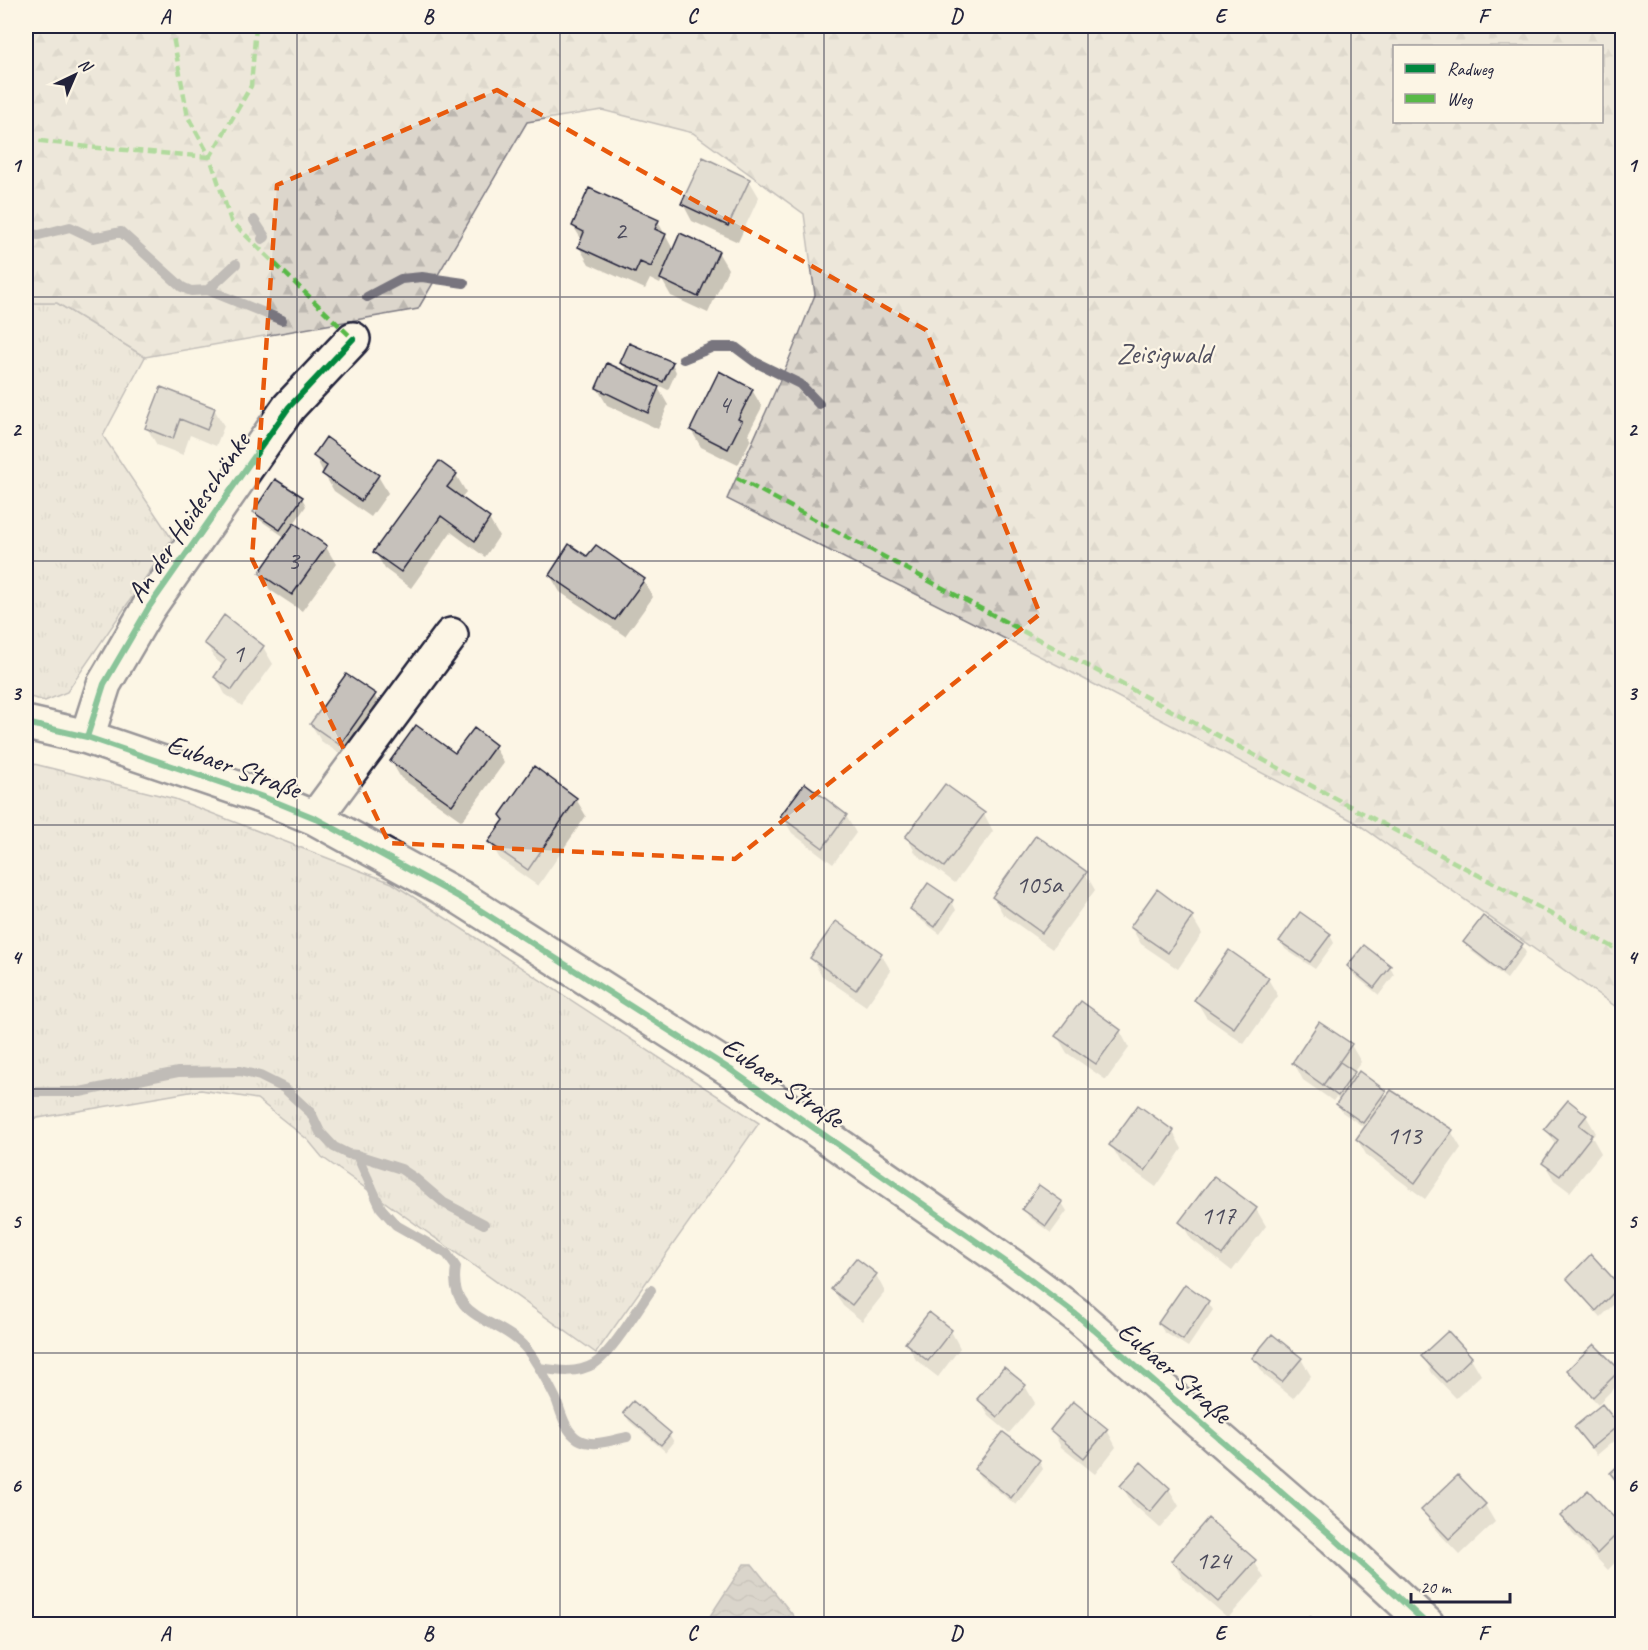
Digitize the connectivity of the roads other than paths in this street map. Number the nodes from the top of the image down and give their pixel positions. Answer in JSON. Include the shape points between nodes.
{"nodes":[{"id":1,"x":353,"y":339,"type":"dead end"},
{"id":2,"x":450,"y":634,"type":"dead end"},
{"id":3,"x":26,"y":723,"type":"edge"},
{"id":4,"x":87,"y":737,"type":"junction"},
{"id":5,"x":315,"y":818,"type":"junction"},
{"id":6,"x":1427,"y":1624,"type":"edge"}],
"edges":[{"from":1,"to":4,"type":"street","name":"An der Heideschänke","via":[[289,407],[149,608],[105,684]]},
{"from":2,"to":5,"type":"street"},
{"from":3,"to":4,"type":"street","name":"Eubaer Straße"},
{"from":4,"to":5,"type":"street","name":"Eubaer Straße"},
{"from":5,"to":6,"type":"street","name":"Eubaer Straße","via":[[461,898],[711,1058],[1016,1269],[1114,1347]]}]}
